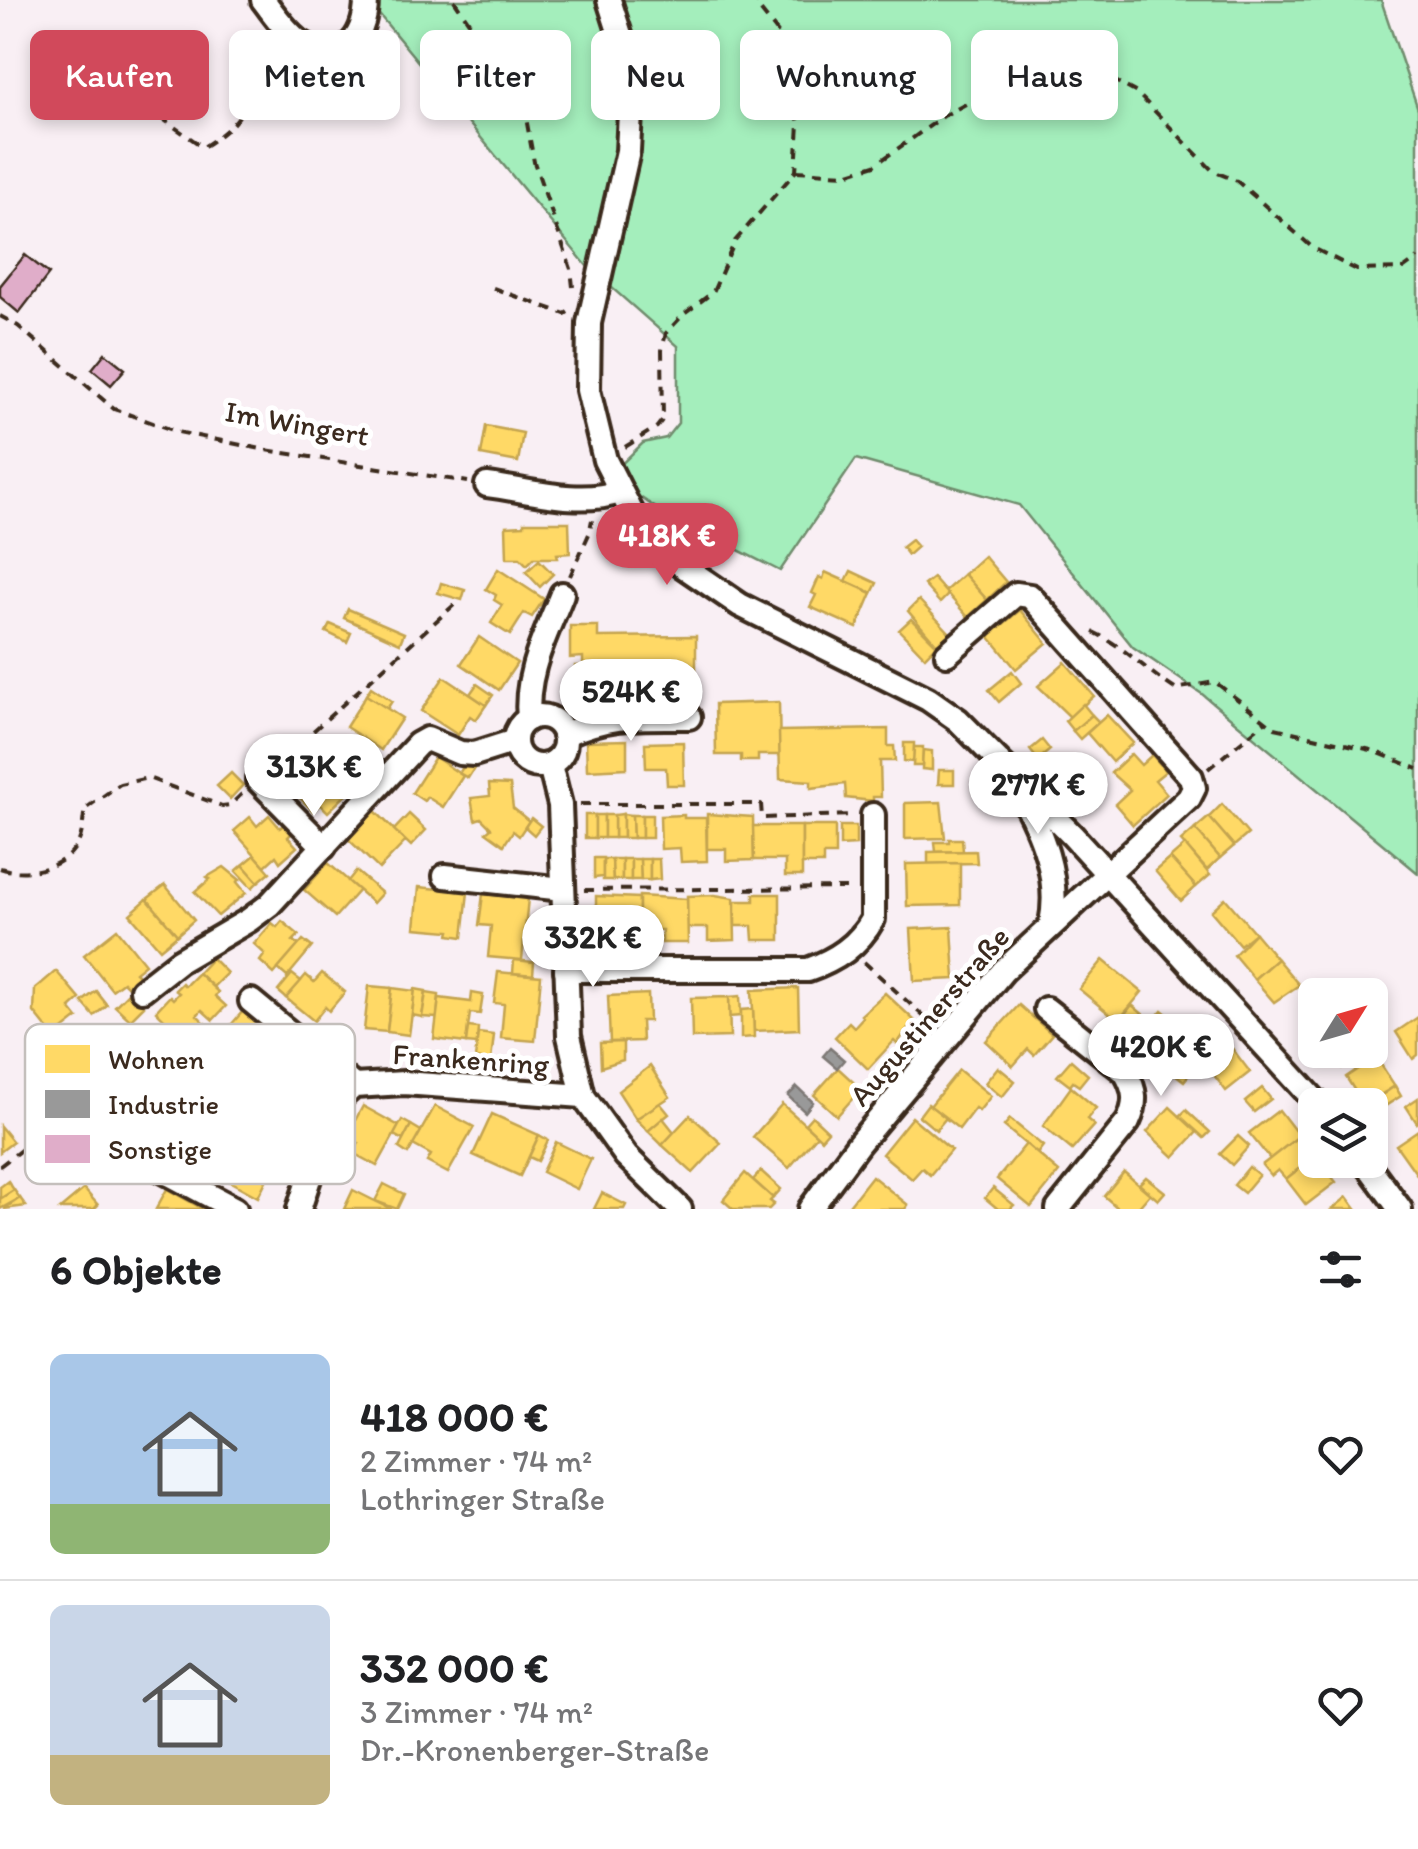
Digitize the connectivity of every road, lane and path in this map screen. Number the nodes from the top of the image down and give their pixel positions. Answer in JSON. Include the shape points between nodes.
{"nodes":[{"id":1,"x":263,"y":0,"type":"edge"},
{"id":2,"x":366,"y":0,"type":"edge"},
{"id":3,"x":454,"y":0,"type":"edge"},
{"id":4,"x":609,"y":0,"type":"edge"},
{"id":5,"x":758,"y":0,"type":"edge"},
{"id":6,"x":288,"y":30,"type":"edge"},
{"id":7,"x":362,"y":30,"type":"edge"},
{"id":8,"x":164,"y":120,"type":"edge"},
{"id":9,"x":235,"y":120,"type":"edge"},
{"id":10,"x":796,"y":171,"type":"junction"},
{"id":11,"x":1418,"y":258,"type":"edge"},
{"id":12,"x":494,"y":288,"type":"dead end"},
{"id":13,"x":575,"y":296,"type":"dead end"},
{"id":14,"x":0,"y":316,"type":"edge"},
{"id":15,"x":588,"y":323,"type":"junction"},
{"id":16,"x":604,"y":460,"type":"junction"},
{"id":17,"x":487,"y":485,"type":"joint"},
{"id":18,"x":619,"y":492,"type":"junction"},
{"id":19,"x":595,"y":498,"type":"junction"},
{"id":20,"x":562,"y":594,"type":"joint"},
{"id":21,"x":454,"y":605,"type":"dead end"},
{"id":22,"x":1070,"y":641,"type":"junction"},
{"id":23,"x":947,"y":654,"type":"dead end"},
{"id":24,"x":689,"y":718,"type":"dead end"},
{"id":25,"x":530,"y":719,"type":"junction"},
{"id":26,"x":1266,"y":721,"type":"junction"},
{"id":27,"x":564,"y":735,"type":"junction"},
{"id":28,"x":515,"y":740,"type":"junction"},
{"id":29,"x":550,"y":765,"type":"junction"},
{"id":30,"x":1006,"y":766,"type":"junction"},
{"id":31,"x":1418,"y":769,"type":"edge"},
{"id":32,"x":1191,"y":777,"type":"junction"},
{"id":33,"x":258,"y":780,"type":"junction"},
{"id":34,"x":560,"y":804,"type":"junction"},
{"id":35,"x":873,"y":815,"type":"joint"},
{"id":36,"x":324,"y":847,"type":"junction"},
{"id":37,"x":0,"y":868,"type":"edge"},
{"id":38,"x":1107,"y":874,"type":"junction"},
{"id":39,"x":444,"y":876,"type":"dead end"},
{"id":40,"x":874,"y":888,"type":"junction"},
{"id":41,"x":563,"y":889,"type":"junction"},
{"id":42,"x":1051,"y":924,"type":"junction"},
{"id":43,"x":850,"y":948,"type":"junction"},
{"id":44,"x":566,"y":970,"type":"junction"},
{"id":45,"x":142,"y":990,"type":"dead end"},
{"id":46,"x":250,"y":1001,"type":"dead end"},
{"id":47,"x":1046,"y":1008,"type":"dead end"},
{"id":48,"x":278,"y":1024,"type":"edge"},
{"id":49,"x":946,"y":1037,"type":"junction"},
{"id":50,"x":355,"y":1086,"type":"edge"},
{"id":51,"x":1304,"y":1088,"type":"edge"},
{"id":52,"x":584,"y":1096,"type":"junction"},
{"id":53,"x":25,"y":1140,"type":"edge"},
{"id":54,"x":0,"y":1166,"type":"edge"},
{"id":55,"x":1377,"y":1178,"type":"edge"},
{"id":56,"x":188,"y":1184,"type":"edge"},
{"id":57,"x":307,"y":1184,"type":"edge"},
{"id":58,"x":235,"y":1209,"type":"edge"},
{"id":59,"x":299,"y":1209,"type":"edge"},
{"id":60,"x":680,"y":1209,"type":"edge"},
{"id":61,"x":810,"y":1209,"type":"edge"},
{"id":62,"x":1058,"y":1209,"type":"edge"},
{"id":63,"x":1400,"y":1209,"type":"edge"}],
"edges":[{"from":1,"to":6,"type":"street"},
{"from":2,"to":7,"type":"street"},
{"from":3,"to":13,"type":"path","via":[[522,101]]},
{"from":4,"to":15,"type":"street","via":[[623,44],[628,152]]},
{"from":5,"to":10,"type":"path","via":[[782,38],[799,124]]},
{"from":8,"to":9,"type":"path","via":[[203,148]]},
{"from":10,"to":11,"type":"path","via":[[846,174],[875,166],[944,115],[998,87],[1066,73],[1102,74],[1137,93],[1213,171],[1237,181],[1313,248],[1357,270],[1403,269]]},
{"from":10,"to":16,"type":"path","via":[[735,241],[713,292],[666,333],[663,419]]},
{"from":12,"to":15,"type":"path","via":[[565,314],[571,310]]},
{"from":14,"to":17,"type":"path","name":"Im Wingert","via":[[114,408],[178,432]]},
{"from":15,"to":16,"type":"street","via":[[588,390]]},
{"from":16,"to":18,"type":"street"},
{"from":17,"to":19,"type":"street"},
{"from":18,"to":19,"type":"street"},
{"from":18,"to":30,"type":"street","via":[[656,542],[705,582],[928,699]]},
{"from":19,"to":20,"type":"path","via":[[590,534]]},
{"from":20,"to":25,"type":"street","via":[[530,678]]},
{"from":21,"to":33,"type":"path"},
{"from":22,"to":23,"type":"street","via":[[1024,593]]},
{"from":22,"to":26,"type":"path","via":[[1093,632],[1175,688],[1215,682]]},
{"from":22,"to":32,"type":"street"},
{"from":24,"to":27,"type":"street","via":[[618,717]]},
{"from":25,"to":27,"type":"street","via":[[551,718]]},
{"from":25,"to":28,"type":"street"},
{"from":26,"to":31,"type":"path"},
{"from":26,"to":32,"type":"path"},
{"from":27,"to":29,"type":"street","via":[[560,758]]},
{"from":28,"to":29,"type":"street","via":[[526,762]]},
{"from":28,"to":36,"type":"street","via":[[474,754],[426,739]]},
{"from":29,"to":34,"type":"street"},
{"from":30,"to":38,"type":"street"},
{"from":30,"to":42,"type":"street","via":[[1042,836],[1052,879]]},
{"from":32,"to":38,"type":"street","name":"Augustinerstraße","via":[[1190,798]]},
{"from":33,"to":36,"type":"street"},
{"from":33,"to":37,"type":"path","via":[[222,806],[148,778],[120,784],[85,808],[79,843],[59,861],[38,872]]},
{"from":34,"to":35,"type":"path","via":[[762,804],[762,818]]},
{"from":34,"to":41,"type":"street"},
{"from":35,"to":40,"type":"street"},
{"from":36,"to":45,"type":"street","via":[[269,905]]},
{"from":38,"to":42,"type":"street","name":"Augustinerstraße"},
{"from":38,"to":51,"type":"street"},
{"from":39,"to":41,"type":"street"},
{"from":40,"to":41,"type":"path"},
{"from":40,"to":43,"type":"street","via":[[873,919]]},
{"from":41,"to":44,"type":"street"},
{"from":42,"to":49,"type":"street","name":"Augustinerstraße"},
{"from":43,"to":44,"type":"street","via":[[808,970]]},
{"from":43,"to":49,"type":"path"},
{"from":44,"to":52,"type":"street","via":[[569,1036]]},
{"from":46,"to":48,"type":"street","name":"Frankenring"},
{"from":47,"to":62,"type":"street","via":[[1125,1072],[1135,1106]]},
{"from":49,"to":61,"type":"street","name":"Augustinerstraße"},
{"from":50,"to":52,"type":"street","name":"Frankenring","via":[[404,1083]]},
{"from":52,"to":60,"type":"street","via":[[626,1156]]},
{"from":53,"to":54,"type":"path"},
{"from":55,"to":63,"type":"street"},
{"from":56,"to":58,"type":"street"},
{"from":57,"to":59,"type":"street","name":"Frankenring"}]}
